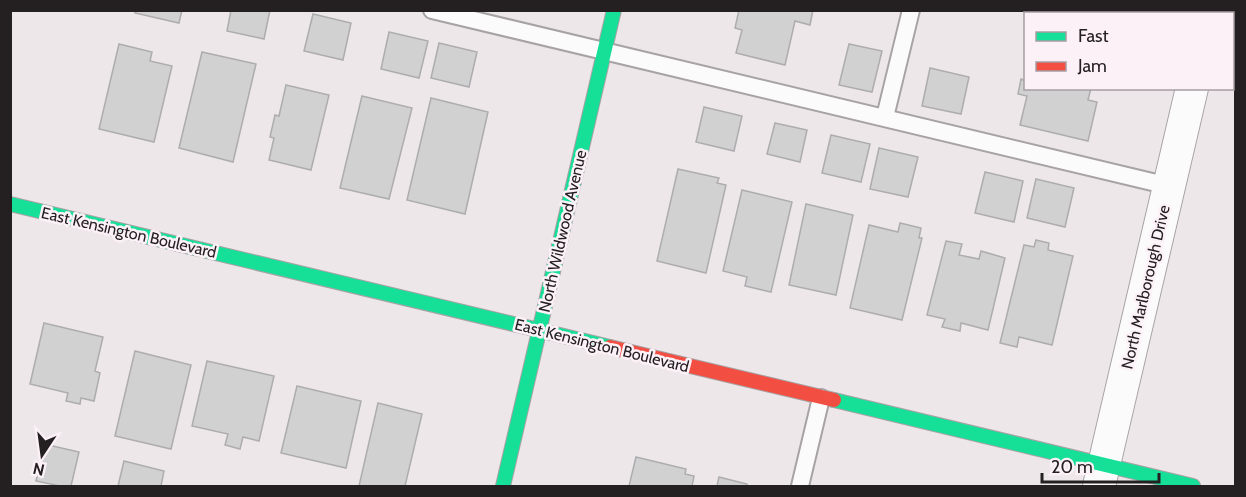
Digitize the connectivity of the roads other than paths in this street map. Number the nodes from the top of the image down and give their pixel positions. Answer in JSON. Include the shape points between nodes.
{"nodes":[{"id":1,"x":432,"y":10,"type":"edge"},
{"id":2,"x":614,"y":10,"type":"edge"},
{"id":3,"x":911,"y":10,"type":"edge"},
{"id":4,"x":604,"y":51,"type":"junction"},
{"id":5,"x":1192,"y":90,"type":"edge"},
{"id":6,"x":885,"y":117,"type":"junction"},
{"id":7,"x":1169,"y":186,"type":"junction"},
{"id":8,"x":10,"y":204,"type":"edge"},
{"id":9,"x":539,"y":330,"type":"junction"},
{"id":10,"x":821,"y":398,"type":"junction"},
{"id":11,"x":1102,"y":476,"type":"edge"},
{"id":12,"x":503,"y":486,"type":"edge"},
{"id":13,"x":800,"y":486,"type":"edge"},
{"id":14,"x":1193,"y":486,"type":"edge"}],
"edges":[{"from":1,"to":4,"type":"lane"},
{"from":2,"to":4,"type":"street","name":"North Wildwood Avenue"},
{"from":3,"to":6,"type":"lane"},
{"from":4,"to":6,"type":"lane"},
{"from":4,"to":9,"type":"street","name":"North Wildwood Avenue"},
{"from":5,"to":7,"type":"street","name":"North Marlborough Drive"},
{"from":6,"to":7,"type":"lane"},
{"from":7,"to":11,"type":"street","name":"North Marlborough Drive"},
{"from":8,"to":9,"type":"street","name":"East Kensington Boulevard"},
{"from":9,"to":10,"type":"street","name":"East Kensington Boulevard"},
{"from":9,"to":12,"type":"street","name":"North Wildwood Avenue"},
{"from":10,"to":11,"type":"street","name":"East Kensington Boulevard"},
{"from":10,"to":13,"type":"lane"},
{"from":11,"to":14,"type":"street","name":"East Kensington Boulevard"}]}
